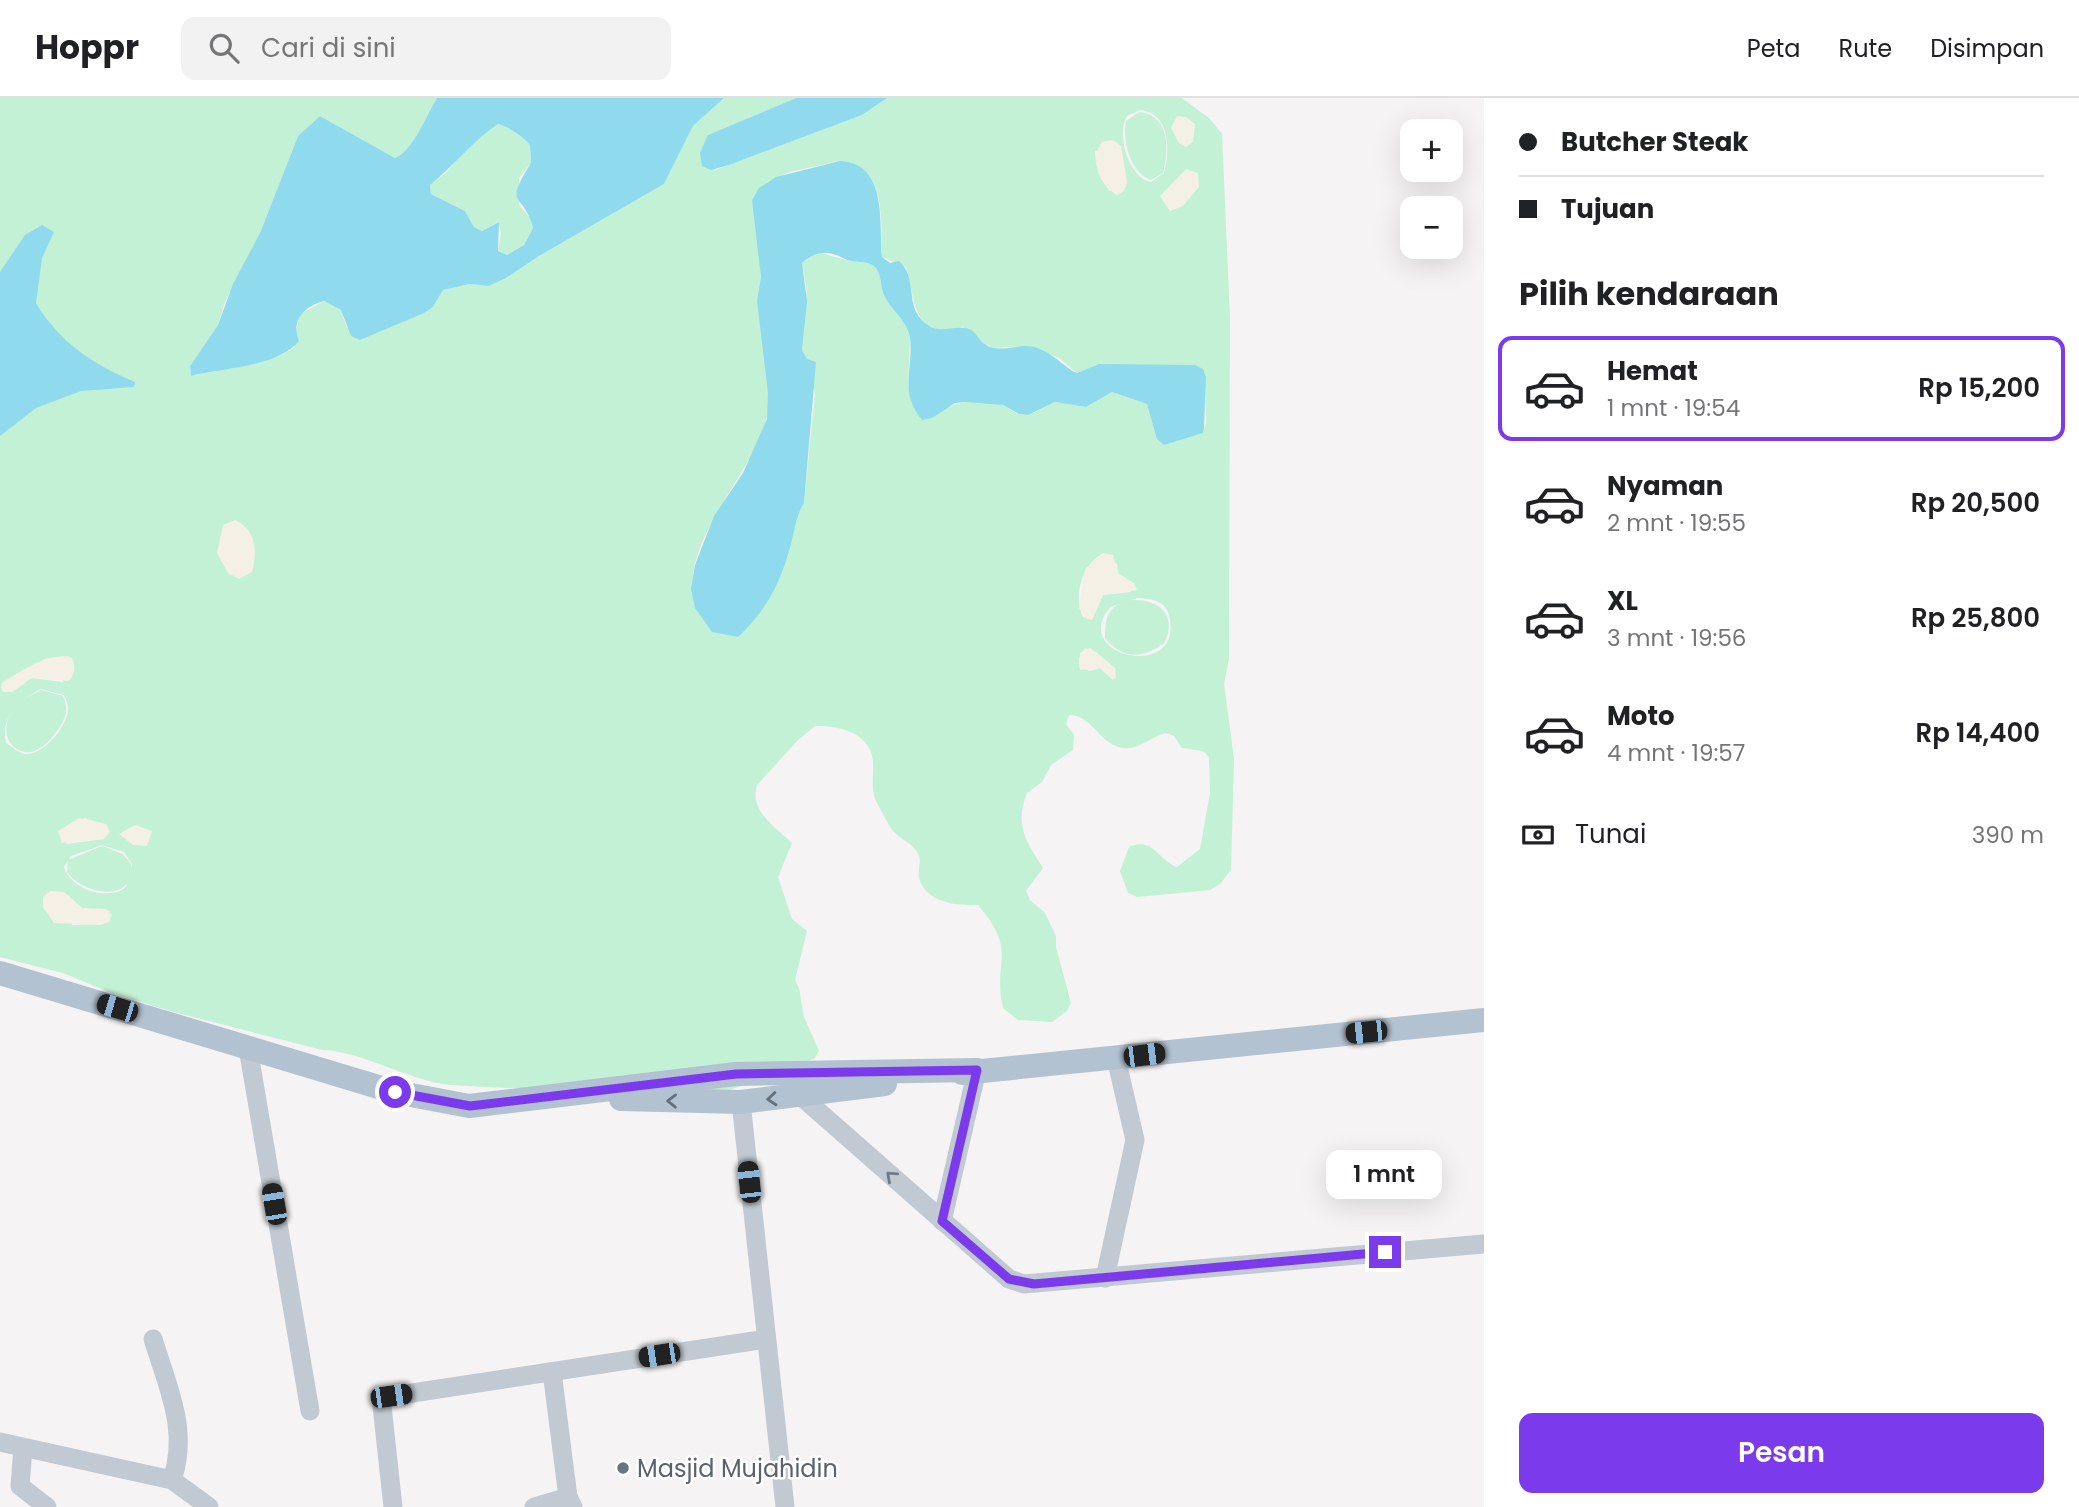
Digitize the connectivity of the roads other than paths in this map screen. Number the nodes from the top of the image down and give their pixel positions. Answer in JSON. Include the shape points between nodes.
{"nodes":[{"id":1,"x":0,"y":973,"type":"edge"},
{"id":2,"x":1484,"y":1020,"type":"edge"},
{"id":3,"x":248,"y":1048,"type":"junction"},
{"id":4,"x":1116,"y":1058,"type":"junction"},
{"id":5,"x":977,"y":1070,"type":"junction"},
{"id":6,"x":522,"y":1097,"type":"junction"},
{"id":7,"x":803,"y":1097,"type":"junction"},
{"id":8,"x":741,"y":1102,"type":"junction"},
{"id":9,"x":942,"y":1221,"type":"junction"},
{"id":10,"x":1484,"y":1244,"type":"edge"},
{"id":11,"x":1105,"y":1278,"type":"junction"},
{"id":12,"x":153,"y":1339,"type":"dead end"},
{"id":13,"x":766,"y":1339,"type":"junction"},
{"id":14,"x":552,"y":1372,"type":"junction"},
{"id":15,"x":310,"y":1411,"type":"dead end"},
{"id":16,"x":0,"y":1442,"type":"edge"},
{"id":17,"x":23,"y":1448,"type":"junction"},
{"id":18,"x":172,"y":1480,"type":"junction"},
{"id":19,"x":570,"y":1502,"type":"edge"},
{"id":20,"x":47,"y":1507,"type":"edge"},
{"id":21,"x":208,"y":1507,"type":"edge"},
{"id":22,"x":393,"y":1507,"type":"edge"},
{"id":23,"x":534,"y":1507,"type":"edge"},
{"id":24,"x":785,"y":1507,"type":"edge"}],
"edges":[{"from":1,"to":3,"type":"main road"},
{"from":2,"to":4,"type":"main road"},
{"from":3,"to":6,"type":"main road","via":[[395,1092],[470,1106]]},
{"from":3,"to":15,"type":"street"},
{"from":4,"to":5,"type":"main road"},
{"from":4,"to":11,"type":"street","via":[[1135,1140]]},
{"from":5,"to":6,"type":"main road","via":[[736,1074]]},
{"from":5,"to":7,"type":"main road"},
{"from":5,"to":9,"type":"street"},
{"from":8,"to":6,"type":"main road","one_way":true},
{"from":7,"to":8,"type":"main road","one_way":true},
{"from":9,"to":7,"type":"street","one_way":true},
{"from":8,"to":13,"type":"street"},
{"from":9,"to":11,"type":"street","via":[[1015,1282]]},
{"from":10,"to":11,"type":"street"},
{"from":12,"to":18,"type":"street","via":[[180,1439]]},
{"from":13,"to":14,"type":"street"},
{"from":13,"to":24,"type":"street"},
{"from":14,"to":19,"type":"street"},
{"from":14,"to":22,"type":"street","via":[[384,1399]]},
{"from":16,"to":17,"type":"street"},
{"from":17,"to":18,"type":"street"},
{"from":17,"to":20,"type":"street","via":[[20,1486]]},
{"from":18,"to":21,"type":"street"},
{"from":19,"to":23,"type":"street"}]}
